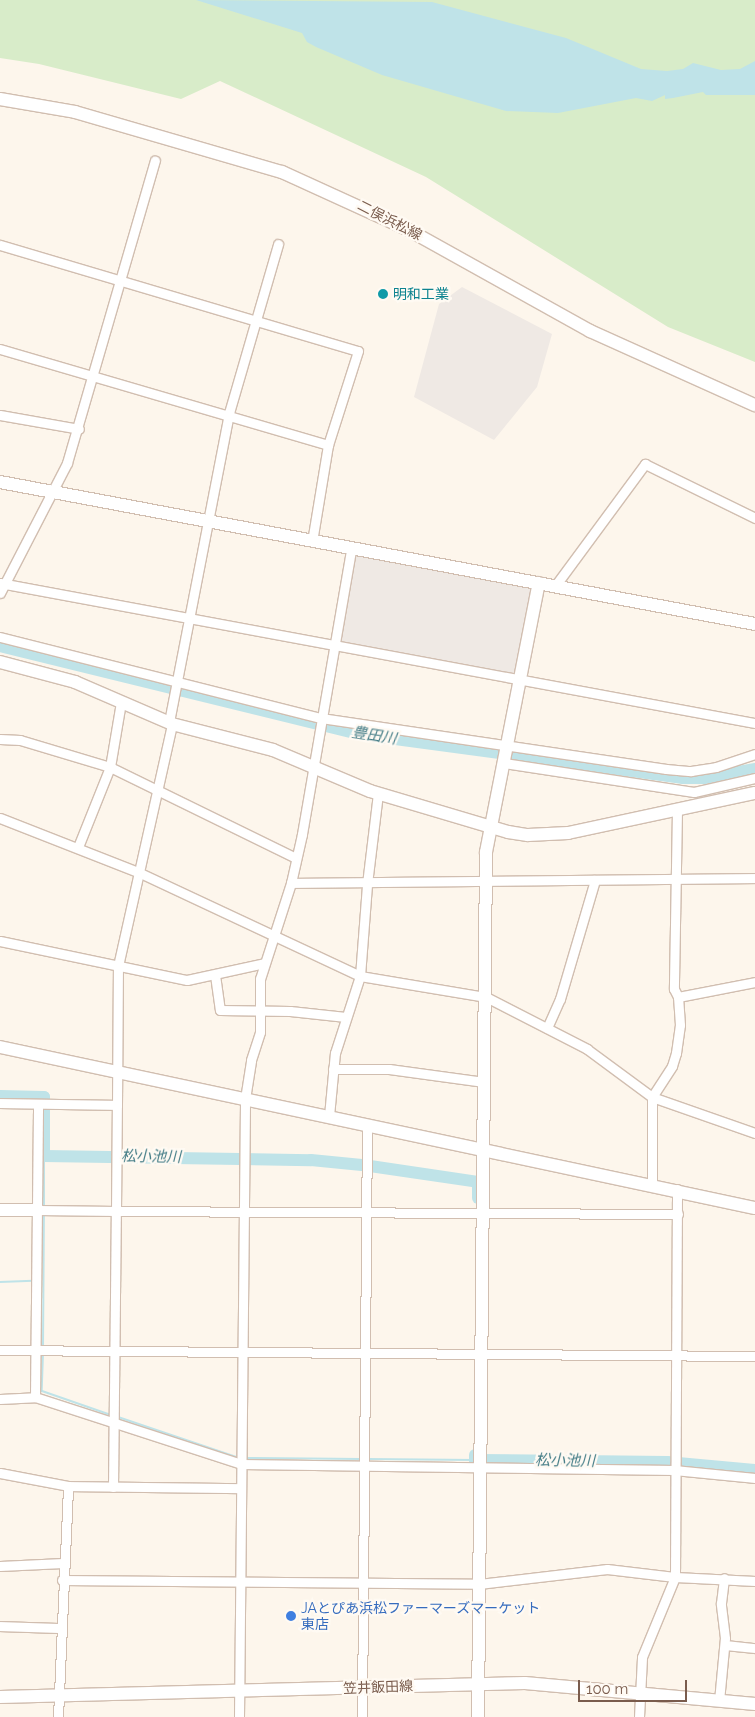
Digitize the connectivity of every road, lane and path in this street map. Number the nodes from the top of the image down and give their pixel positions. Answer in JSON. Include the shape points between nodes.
{"nodes":[{"id":1,"x":0,"y":99,"type":"edge"},
{"id":2,"x":155,"y":161,"type":"dead end"},
{"id":3,"x":278,"y":244,"type":"dead end"},
{"id":4,"x":0,"y":245,"type":"edge"},
{"id":5,"x":121,"y":281,"type":"junction"},
{"id":6,"x":257,"y":321,"type":"junction"},
{"id":7,"x":0,"y":349,"type":"edge"},
{"id":8,"x":93,"y":377,"type":"junction"},
{"id":9,"x":755,"y":405,"type":"edge"},
{"id":10,"x":0,"y":415,"type":"edge"},
{"id":11,"x":228,"y":417,"type":"junction"},
{"id":12,"x":79,"y":429,"type":"junction"},
{"id":13,"x":328,"y":445,"type":"junction"},
{"id":14,"x":0,"y":482,"type":"edge"},
{"id":15,"x":50,"y":492,"type":"junction"},
{"id":16,"x":755,"y":518,"type":"edge"},
{"id":17,"x":206,"y":522,"type":"junction"},
{"id":18,"x":312,"y":542,"type":"junction"},
{"id":19,"x":351,"y":550,"type":"junction"},
{"id":20,"x":2,"y":583,"type":"edge"},
{"id":21,"x":538,"y":583,"type":"junction"},
{"id":22,"x":555,"y":586,"type":"junction"},
{"id":23,"x":0,"y":593,"type":"edge"},
{"id":24,"x":190,"y":619,"type":"junction"},
{"id":25,"x":755,"y":624,"type":"edge"},
{"id":26,"x":0,"y":637,"type":"edge"},
{"id":27,"x":336,"y":646,"type":"junction"},
{"id":28,"x":0,"y":662,"type":"edge"},
{"id":29,"x":520,"y":680,"type":"junction"},
{"id":30,"x":177,"y":682,"type":"junction"},
{"id":31,"x":121,"y":702,"type":"junction"},
{"id":32,"x":321,"y":718,"type":"junction"},
{"id":33,"x":170,"y":723,"type":"junction"},
{"id":34,"x":755,"y":723,"type":"edge"},
{"id":35,"x":0,"y":739,"type":"edge"},
{"id":36,"x":506,"y":753,"type":"junction"},
{"id":37,"x":755,"y":754,"type":"edge"},
{"id":38,"x":313,"y":765,"type":"junction"},
{"id":39,"x":110,"y":767,"type":"junction"},
{"id":40,"x":755,"y":778,"type":"edge"},
{"id":41,"x":158,"y":789,"type":"junction"},
{"id":42,"x":378,"y":793,"type":"junction"},
{"id":43,"x":755,"y":793,"type":"edge"},
{"id":44,"x":677,"y":810,"type":"junction"},
{"id":45,"x":0,"y":818,"type":"edge"},
{"id":46,"x":490,"y":828,"type":"junction"},
{"id":47,"x":78,"y":847,"type":"junction"},
{"id":48,"x":296,"y":858,"type":"junction"},
{"id":49,"x":138,"y":872,"type":"junction"},
{"id":50,"x":755,"y":878,"type":"edge"},
{"id":51,"x":678,"y":879,"type":"junction"},
{"id":52,"x":595,"y":880,"type":"junction"},
{"id":53,"x":485,"y":882,"type":"junction"},
{"id":54,"x":291,"y":883,"type":"junction"},
{"id":55,"x":367,"y":884,"type":"junction"},
{"id":56,"x":273,"y":937,"type":"junction"},
{"id":57,"x":0,"y":941,"type":"edge"},
{"id":58,"x":264,"y":963,"type":"junction"},
{"id":59,"x":118,"y":966,"type":"junction"},
{"id":60,"x":215,"y":975,"type":"junction"},
{"id":61,"x":360,"y":976,"type":"junction"},
{"id":62,"x":755,"y":982,"type":"edge"},
{"id":63,"x":486,"y":997,"type":"junction"},
{"id":64,"x":678,"y":997,"type":"junction"},
{"id":65,"x":261,"y":1010,"type":"junction"},
{"id":66,"x":346,"y":1017,"type":"junction"},
{"id":67,"x":547,"y":1028,"type":"junction"},
{"id":68,"x":0,"y":1047,"type":"edge"},
{"id":69,"x":333,"y":1069,"type":"junction"},
{"id":70,"x":119,"y":1072,"type":"junction"},
{"id":71,"x":484,"y":1082,"type":"junction"},
{"id":72,"x":652,"y":1097,"type":"junction"},
{"id":73,"x":245,"y":1099,"type":"junction"},
{"id":74,"x":0,"y":1103,"type":"edge"},
{"id":75,"x":38,"y":1104,"type":"junction"},
{"id":76,"x":117,"y":1105,"type":"junction"},
{"id":77,"x":329,"y":1116,"type":"junction"},
{"id":78,"x":367,"y":1124,"type":"junction"},
{"id":79,"x":755,"y":1133,"type":"edge"},
{"id":80,"x":483,"y":1148,"type":"junction"},
{"id":81,"x":652,"y":1184,"type":"junction"},
{"id":82,"x":677,"y":1189,"type":"junction"},
{"id":83,"x":755,"y":1208,"type":"edge"},
{"id":84,"x":0,"y":1210,"type":"edge"},
{"id":85,"x":43,"y":1210,"type":"junction"},
{"id":86,"x":116,"y":1211,"type":"junction"},
{"id":87,"x":244,"y":1212,"type":"junction"},
{"id":88,"x":367,"y":1212,"type":"junction"},
{"id":89,"x":482,"y":1213,"type":"junction"},
{"id":90,"x":678,"y":1214,"type":"junction"},
{"id":91,"x":0,"y":1350,"type":"edge"},
{"id":92,"x":37,"y":1350,"type":"junction"},
{"id":93,"x":115,"y":1351,"type":"junction"},
{"id":94,"x":243,"y":1353,"type":"junction"},
{"id":95,"x":365,"y":1354,"type":"junction"},
{"id":96,"x":481,"y":1354,"type":"junction"},
{"id":97,"x":676,"y":1355,"type":"junction"},
{"id":98,"x":755,"y":1356,"type":"edge"},
{"id":99,"x":35,"y":1396,"type":"junction"},
{"id":100,"x":0,"y":1399,"type":"edge"},
{"id":101,"x":114,"y":1422,"type":"junction"},
{"id":102,"x":241,"y":1463,"type":"junction"},
{"id":103,"x":480,"y":1464,"type":"junction"},
{"id":104,"x":363,"y":1465,"type":"junction"},
{"id":105,"x":676,"y":1470,"type":"junction"},
{"id":106,"x":0,"y":1473,"type":"edge"},
{"id":107,"x":755,"y":1478,"type":"edge"},
{"id":108,"x":68,"y":1486,"type":"junction"},
{"id":109,"x":113,"y":1487,"type":"junction"},
{"id":110,"x":241,"y":1488,"type":"junction"},
{"id":111,"x":62,"y":1564,"type":"junction"},
{"id":112,"x":0,"y":1566,"type":"edge"},
{"id":113,"x":675,"y":1577,"type":"junction"},
{"id":114,"x":724,"y":1578,"type":"junction"},
{"id":115,"x":62,"y":1580,"type":"junction"},
{"id":116,"x":755,"y":1581,"type":"edge"},
{"id":117,"x":240,"y":1583,"type":"junction"},
{"id":118,"x":363,"y":1583,"type":"junction"},
{"id":119,"x":479,"y":1584,"type":"junction"},
{"id":120,"x":0,"y":1626,"type":"edge"},
{"id":121,"x":61,"y":1628,"type":"junction"},
{"id":122,"x":725,"y":1646,"type":"junction"},
{"id":123,"x":755,"y":1648,"type":"edge"},
{"id":124,"x":478,"y":1684,"type":"junction"},
{"id":125,"x":362,"y":1688,"type":"junction"},
{"id":126,"x":240,"y":1690,"type":"junction"},
{"id":127,"x":638,"y":1694,"type":"junction"},
{"id":128,"x":58,"y":1695,"type":"junction"},
{"id":129,"x":0,"y":1697,"type":"edge"},
{"id":130,"x":719,"y":1701,"type":"junction"},
{"id":131,"x":755,"y":1704,"type":"edge"},
{"id":132,"x":58,"y":1717,"type":"edge"},
{"id":133,"x":239,"y":1717,"type":"edge"},
{"id":134,"x":362,"y":1717,"type":"edge"},
{"id":135,"x":478,"y":1717,"type":"edge"},
{"id":136,"x":639,"y":1717,"type":"edge"}],
"edges":[{"from":1,"to":9,"type":"street","name":"二俣浜松線","via":[[75,112],[282,172],[405,228],[590,331]]},
{"from":2,"to":5,"type":"street"},
{"from":3,"to":6,"type":"street"},
{"from":4,"to":5,"type":"street"},
{"from":5,"to":6,"type":"street"},
{"from":5,"to":8,"type":"street"},
{"from":6,"to":11,"type":"street"},
{"from":6,"to":13,"type":"street","via":[[358,351]]},
{"from":7,"to":8,"type":"street"},
{"from":8,"to":11,"type":"street"},
{"from":8,"to":12,"type":"street"},
{"from":10,"to":12,"type":"street"},
{"from":11,"to":13,"type":"street"},
{"from":11,"to":17,"type":"street"},
{"from":12,"to":15,"type":"street","via":[[67,463]]},
{"from":13,"to":18,"type":"street"},
{"from":14,"to":15,"type":"street"},
{"from":15,"to":17,"type":"street"},
{"from":15,"to":20,"type":"street"},
{"from":16,"to":22,"type":"street","via":[[646,464]]},
{"from":17,"to":18,"type":"street"},
{"from":17,"to":24,"type":"street"},
{"from":18,"to":19,"type":"street"},
{"from":19,"to":21,"type":"street"},
{"from":19,"to":27,"type":"street"},
{"from":20,"to":23,"type":"street"},
{"from":20,"to":24,"type":"street"},
{"from":21,"to":22,"type":"street"},
{"from":21,"to":29,"type":"street"},
{"from":22,"to":25,"type":"street"},
{"from":24,"to":27,"type":"street"},
{"from":24,"to":30,"type":"street"},
{"from":26,"to":30,"type":"street"},
{"from":27,"to":29,"type":"street"},
{"from":27,"to":32,"type":"street"},
{"from":28,"to":31,"type":"street","via":[[75,682]]},
{"from":29,"to":34,"type":"street"},
{"from":29,"to":36,"type":"street"},
{"from":30,"to":32,"type":"street"},
{"from":30,"to":33,"type":"street"},
{"from":31,"to":33,"type":"street"},
{"from":31,"to":39,"type":"street"},
{"from":32,"to":36,"type":"street"},
{"from":32,"to":38,"type":"street"},
{"from":33,"to":38,"type":"street","via":[[273,750]]},
{"from":33,"to":41,"type":"street"},
{"from":35,"to":39,"type":"street","via":[[20,740]]},
{"from":36,"to":37,"type":"street","via":[[691,771]]},
{"from":36,"to":40,"type":"street","via":[[694,792]]},
{"from":36,"to":46,"type":"street"},
{"from":38,"to":42,"type":"street"},
{"from":38,"to":48,"type":"street"},
{"from":39,"to":41,"type":"street"},
{"from":39,"to":47,"type":"street"},
{"from":41,"to":48,"type":"street"},
{"from":41,"to":49,"type":"street"},
{"from":42,"to":46,"type":"street"},
{"from":42,"to":55,"type":"street"},
{"from":43,"to":44,"type":"street"},
{"from":44,"to":46,"type":"street","via":[[568,833],[528,835]]},
{"from":44,"to":51,"type":"street"},
{"from":45,"to":47,"type":"street"},
{"from":46,"to":53,"type":"street"},
{"from":47,"to":49,"type":"street"},
{"from":48,"to":54,"type":"street"},
{"from":49,"to":56,"type":"street"},
{"from":49,"to":59,"type":"street"},
{"from":50,"to":51,"type":"street"},
{"from":51,"to":52,"type":"street"},
{"from":51,"to":64,"type":"street","via":[[674,989]]},
{"from":52,"to":53,"type":"street"},
{"from":52,"to":67,"type":"street","via":[[560,999]]},
{"from":53,"to":55,"type":"street"},
{"from":53,"to":63,"type":"street"},
{"from":54,"to":55,"type":"street"},
{"from":54,"to":56,"type":"street"},
{"from":55,"to":61,"type":"street"},
{"from":56,"to":58,"type":"street"},
{"from":56,"to":61,"type":"street"},
{"from":57,"to":59,"type":"street"},
{"from":58,"to":60,"type":"street"},
{"from":58,"to":65,"type":"street","via":[[260,979]]},
{"from":59,"to":60,"type":"street","via":[[187,980]]},
{"from":59,"to":70,"type":"street"},
{"from":60,"to":65,"type":"street","via":[[220,1010]]},
{"from":61,"to":63,"type":"street"},
{"from":61,"to":66,"type":"street"},
{"from":62,"to":64,"type":"street"},
{"from":63,"to":67,"type":"street"},
{"from":63,"to":71,"type":"street"},
{"from":64,"to":72,"type":"street","via":[[680,1024],[676,1053],[672,1066]]},
{"from":65,"to":66,"type":"street"},
{"from":65,"to":73,"type":"street","via":[[260,1032],[251,1060]]},
{"from":66,"to":69,"type":"street"},
{"from":67,"to":72,"type":"street","via":[[612,1064]]},
{"from":68,"to":70,"type":"street"},
{"from":69,"to":71,"type":"street","via":[[389,1069]]},
{"from":69,"to":77,"type":"street"},
{"from":70,"to":73,"type":"street"},
{"from":70,"to":76,"type":"street"},
{"from":71,"to":80,"type":"street"},
{"from":72,"to":79,"type":"street"},
{"from":72,"to":81,"type":"street"},
{"from":73,"to":77,"type":"street"},
{"from":73,"to":87,"type":"street"},
{"from":74,"to":75,"type":"street"},
{"from":75,"to":76,"type":"street"},
{"from":75,"to":85,"type":"street"},
{"from":76,"to":86,"type":"street"},
{"from":77,"to":78,"type":"street"},
{"from":78,"to":80,"type":"street"},
{"from":78,"to":88,"type":"street"},
{"from":80,"to":81,"type":"street"},
{"from":80,"to":89,"type":"street"},
{"from":81,"to":82,"type":"street"},
{"from":82,"to":83,"type":"street"},
{"from":82,"to":90,"type":"street"},
{"from":84,"to":85,"type":"street"},
{"from":85,"to":86,"type":"street"},
{"from":85,"to":92,"type":"street","via":[[37,1276]]},
{"from":86,"to":87,"type":"street"},
{"from":86,"to":93,"type":"street"},
{"from":87,"to":88,"type":"street"},
{"from":87,"to":94,"type":"street"},
{"from":88,"to":89,"type":"street"},
{"from":88,"to":95,"type":"street"},
{"from":89,"to":90,"type":"street"},
{"from":89,"to":96,"type":"street"},
{"from":90,"to":97,"type":"street"},
{"from":91,"to":92,"type":"street"},
{"from":92,"to":93,"type":"street"},
{"from":92,"to":99,"type":"street"},
{"from":93,"to":94,"type":"street"},
{"from":93,"to":101,"type":"street"},
{"from":94,"to":95,"type":"street"},
{"from":94,"to":102,"type":"street"},
{"from":95,"to":96,"type":"street"},
{"from":95,"to":104,"type":"street"},
{"from":96,"to":97,"type":"street"},
{"from":96,"to":103,"type":"street"},
{"from":97,"to":98,"type":"street"},
{"from":97,"to":105,"type":"street"},
{"from":99,"to":100,"type":"street"},
{"from":99,"to":101,"type":"street"},
{"from":101,"to":102,"type":"street"},
{"from":101,"to":109,"type":"street"},
{"from":102,"to":104,"type":"street"},
{"from":102,"to":110,"type":"street"},
{"from":103,"to":104,"type":"street"},
{"from":103,"to":105,"type":"street"},
{"from":103,"to":119,"type":"street"},
{"from":104,"to":118,"type":"street"},
{"from":105,"to":107,"type":"street"},
{"from":105,"to":113,"type":"street"},
{"from":106,"to":108,"type":"street"},
{"from":108,"to":109,"type":"street"},
{"from":108,"to":111,"type":"street"},
{"from":109,"to":110,"type":"street"},
{"from":110,"to":117,"type":"street"},
{"from":111,"to":112,"type":"street"},
{"from":111,"to":115,"type":"street"},
{"from":113,"to":114,"type":"street"},
{"from":113,"to":119,"type":"street","via":[[607,1569]]},
{"from":113,"to":127,"type":"street","via":[[642,1657]]},
{"from":114,"to":116,"type":"street"},
{"from":114,"to":122,"type":"street","via":[[721,1603]]},
{"from":115,"to":117,"type":"street"},
{"from":115,"to":121,"type":"street"},
{"from":117,"to":118,"type":"street"},
{"from":117,"to":126,"type":"street"},
{"from":118,"to":119,"type":"street"},
{"from":118,"to":125,"type":"street"},
{"from":119,"to":124,"type":"street"},
{"from":120,"to":121,"type":"street"},
{"from":121,"to":128,"type":"street"},
{"from":122,"to":123,"type":"street"},
{"from":122,"to":130,"type":"street"},
{"from":124,"to":125,"type":"street","name":"笠井飯田線"},
{"from":124,"to":127,"type":"street","name":"笠井飯田線","via":[[525,1683]]},
{"from":124,"to":135,"type":"street"},
{"from":125,"to":126,"type":"street","name":"笠井飯田線"},
{"from":125,"to":134,"type":"street"},
{"from":126,"to":128,"type":"street","name":"笠井飯田線"},
{"from":126,"to":133,"type":"street"},
{"from":127,"to":130,"type":"street","name":"笠井飯田線"},
{"from":127,"to":136,"type":"street"},
{"from":128,"to":129,"type":"street","name":"笠井飯田線"},
{"from":128,"to":132,"type":"street"},
{"from":130,"to":131,"type":"street","name":"笠井飯田線"}]}
